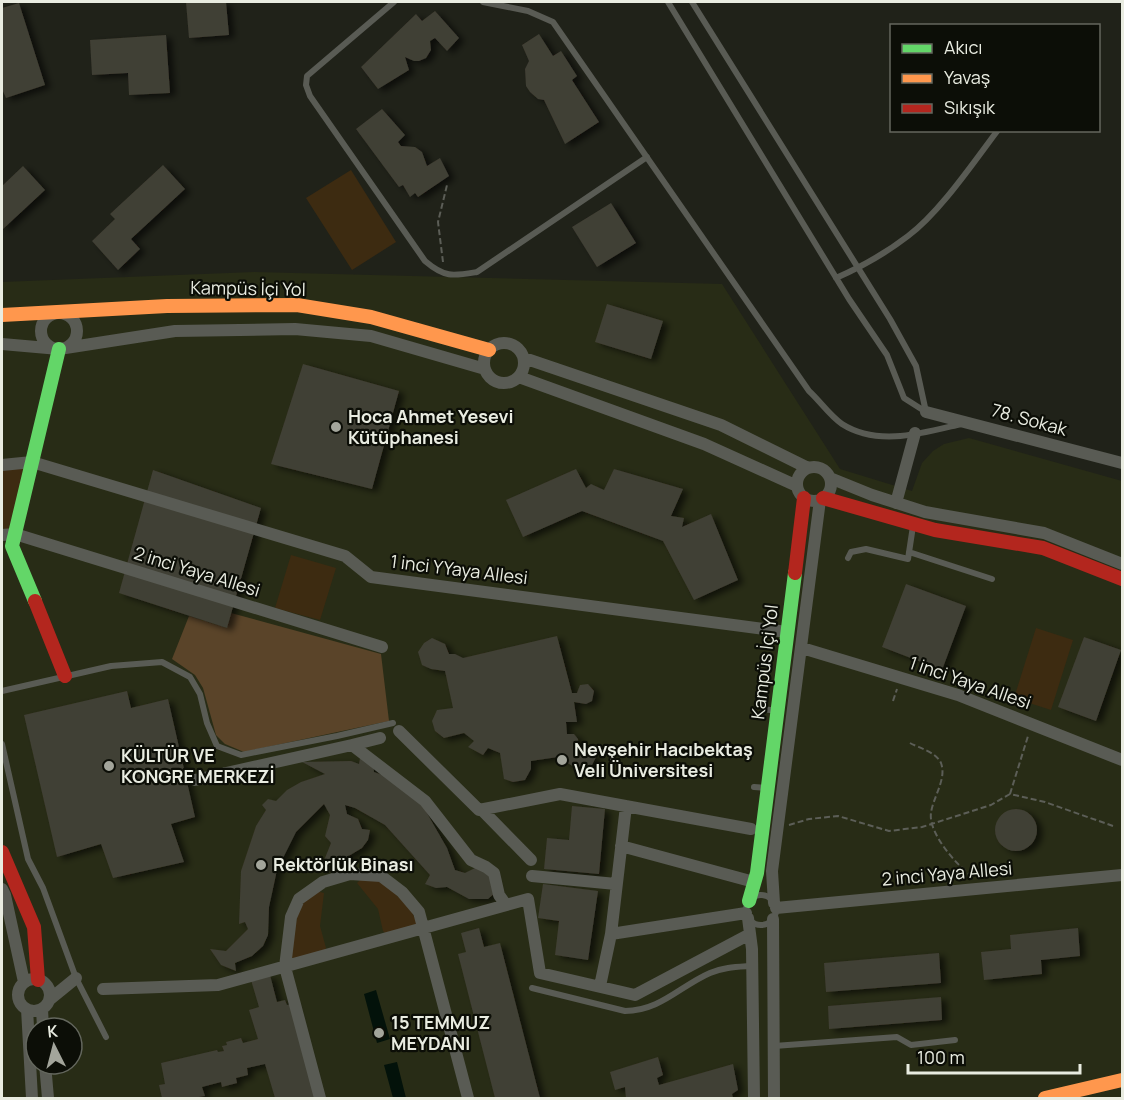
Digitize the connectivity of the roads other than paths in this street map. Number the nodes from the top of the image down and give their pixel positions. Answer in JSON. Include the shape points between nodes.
{"nodes":[{"id":1,"x":394,"y":2,"type":"edge"},
{"id":2,"x":483,"y":2,"type":"edge"},
{"id":3,"x":668,"y":2,"type":"edge"},
{"id":4,"x":692,"y":2,"type":"edge"},
{"id":5,"x":996,"y":132,"type":"edge"},
{"id":6,"x":647,"y":157,"type":"junction"},
{"id":7,"x":858,"y":268,"type":"junction"},
{"id":8,"x":836,"y":278,"type":"junction"},
{"id":9,"x":60,"y":312,"type":"junction"},
{"id":10,"x":2,"y":315,"type":"edge"},
{"id":11,"x":2,"y":344,"type":"edge"},
{"id":12,"x":59,"y":349,"type":"junction"},
{"id":13,"x":489,"y":350,"type":"junction"},
{"id":14,"x":524,"y":358,"type":"junction"},
{"id":15,"x":485,"y":369,"type":"junction"},
{"id":16,"x":519,"y":377,"type":"junction"},
{"id":17,"x":926,"y":412,"type":"junction"},
{"id":18,"x":967,"y":422,"type":"junction"},
{"id":19,"x":915,"y":433,"type":"junction"},
{"id":20,"x":32,"y":462,"type":"junction"},
{"id":21,"x":1122,"y":463,"type":"edge"},
{"id":22,"x":2,"y":465,"type":"edge"},
{"id":23,"x":808,"y":468,"type":"junction"},
{"id":24,"x":830,"y":478,"type":"junction"},
{"id":25,"x":800,"y":492,"type":"junction"},
{"id":26,"x":821,"y":499,"type":"junction"},
{"id":27,"x":896,"y":503,"type":"junction"},
{"id":28,"x":913,"y":524,"type":"junction"},
{"id":29,"x":8,"y":535,"type":"edge"},
{"id":30,"x":909,"y":552,"type":"junction"},
{"id":31,"x":848,"y":558,"type":"dead end"},
{"id":32,"x":1122,"y":564,"type":"edge"},
{"id":33,"x":993,"y":579,"type":"dead end"},
{"id":34,"x":1122,"y":579,"type":"edge"},
{"id":35,"x":787,"y":632,"type":"junction"},
{"id":36,"x":382,"y":647,"type":"dead end"},
{"id":37,"x":802,"y":648,"type":"junction"},
{"id":38,"x":65,"y":676,"type":"junction"},
{"id":39,"x":2,"y":691,"type":"edge"},
{"id":40,"x":763,"y":709,"type":"dead end"},
{"id":41,"x":777,"y":711,"type":"junction"},
{"id":42,"x":396,"y":728,"type":"joint"},
{"id":43,"x":380,"y":738,"type":"dead end"},
{"id":44,"x":2,"y":744,"type":"edge"},
{"id":45,"x":352,"y":745,"type":"junction"},
{"id":46,"x":1122,"y":760,"type":"edge"},
{"id":47,"x":195,"y":780,"type":"dead end"},
{"id":48,"x":761,"y":788,"type":"junction"},
{"id":49,"x":783,"y":793,"type":"junction"},
{"id":50,"x":626,"y":806,"type":"junction"},
{"id":51,"x":482,"y":810,"type":"junction"},
{"id":52,"x":751,"y":829,"type":"dead end"},
{"id":53,"x":621,"y":846,"type":"junction"},
{"id":54,"x":2,"y":852,"type":"edge"},
{"id":55,"x":532,"y":869,"type":"junction"},
{"id":56,"x":1122,"y":875,"type":"edge"},
{"id":57,"x":754,"y":882,"type":"junction"},
{"id":58,"x":616,"y":884,"type":"junction"},
{"id":59,"x":2,"y":889,"type":"edge"},
{"id":60,"x":528,"y":898,"type":"junction"},
{"id":61,"x":506,"y":905,"type":"junction"},
{"id":62,"x":774,"y":910,"type":"junction"},
{"id":63,"x":748,"y":911,"type":"junction"},
{"id":64,"x":424,"y":928,"type":"junction"},
{"id":65,"x":610,"y":934,"type":"junction"},
{"id":66,"x":750,"y":934,"type":"junction"},
{"id":67,"x":752,"y":966,"type":"junction"},
{"id":68,"x":285,"y":967,"type":"junction"},
{"id":69,"x":76,"y":978,"type":"junction"},
{"id":70,"x":41,"y":981,"type":"junction"},
{"id":71,"x":24,"y":982,"type":"junction"},
{"id":72,"x":600,"y":986,"type":"junction"},
{"id":73,"x":532,"y":988,"type":"dead end"},
{"id":74,"x":103,"y":989,"type":"dead end"},
{"id":75,"x":45,"y":1004,"type":"junction"},
{"id":76,"x":27,"y":1010,"type":"junction"},
{"id":77,"x":44,"y":1016,"type":"edge"},
{"id":78,"x":106,"y":1037,"type":"dead end"},
{"id":79,"x":955,"y":1040,"type":"dead end"},
{"id":80,"x":774,"y":1046,"type":"junction"},
{"id":81,"x":46,"y":1076,"type":"edge"},
{"id":82,"x":1122,"y":1080,"type":"edge"},
{"id":83,"x":32,"y":1098,"type":"edge"},
{"id":84,"x":48,"y":1098,"type":"edge"},
{"id":85,"x":320,"y":1098,"type":"edge"},
{"id":86,"x":468,"y":1098,"type":"edge"},
{"id":87,"x":754,"y":1098,"type":"edge"},
{"id":88,"x":774,"y":1098,"type":"edge"},
{"id":89,"x":1046,"y":1098,"type":"edge"}],
"edges":[{"from":1,"to":6,"type":"lane","via":[[307,76],[306,85],[425,261],[438,272],[453,276],[477,272]]},
{"from":2,"to":6,"type":"lane","via":[[528,11],[552,22]]},
{"from":3,"to":8,"type":"lane"},
{"from":4,"to":7,"type":"lane"},
{"from":5,"to":7,"type":"lane","via":[[941,203],[909,236]]},
{"from":6,"to":19,"type":"lane","via":[[809,391],[852,428],[895,437]]},
{"from":7,"to":8,"type":"lane"},
{"from":7,"to":17,"type":"lane","via":[[916,366]]},
{"from":8,"to":17,"type":"lane","via":[[887,355],[904,398]]},
{"from":9,"to":10,"type":"street","name":"Kampüs İçi Yol"},
{"from":9,"to":12,"type":"street","via":[[74,320],[78,330],[75,341]]},
{"from":9,"to":12,"type":"street","via":[[45,319],[40,330],[44,342]]},
{"from":9,"to":13,"type":"street","name":"Kampüs İçi Yol","via":[[297,305],[371,316]]},
{"from":11,"to":12,"type":"street"},
{"from":12,"to":15,"type":"street","via":[[175,331],[295,328],[371,336]]},
{"from":12,"to":20,"type":"street"},
{"from":13,"to":14,"type":"street","via":[[509,343]]},
{"from":13,"to":15,"type":"street"},
{"from":14,"to":16,"type":"street"},
{"from":14,"to":23,"type":"street","via":[[721,425]]},
{"from":15,"to":16,"type":"street","via":[[500,382]]},
{"from":16,"to":25,"type":"street","via":[[704,444]]},
{"from":17,"to":18,"type":"street","name":"78. Sokak"},
{"from":18,"to":19,"type":"lane"},
{"from":18,"to":21,"type":"street","name":"78. Sokak"},
{"from":19,"to":27,"type":"street"},
{"from":20,"to":22,"type":"street","name":"1 inci YYaya Allesi"},
{"from":20,"to":29,"type":"street"},
{"from":20,"to":35,"type":"street","name":"1 inci YYaya Allesi","via":[[345,556],[371,577]]},
{"from":23,"to":24,"type":"street","via":[[822,469]]},
{"from":23,"to":25,"type":"street","via":[[799,477]]},
{"from":24,"to":26,"type":"street","via":[[829,492]]},
{"from":24,"to":27,"type":"street"},
{"from":25,"to":26,"type":"street","via":[[813,501]]},
{"from":25,"to":35,"type":"street","name":"Kampüs İçi Yol"},
{"from":26,"to":28,"type":"street"},
{"from":26,"to":37,"type":"street","name":"Kampüs İçi Yol"},
{"from":27,"to":32,"type":"street","via":[[925,512],[1044,533]]},
{"from":28,"to":30,"type":"lane"},
{"from":28,"to":34,"type":"street","via":[[1043,548]]},
{"from":29,"to":36,"type":"street","name":"2 inci Yaya Allesi"},
{"from":29,"to":38,"type":"street"},
{"from":30,"to":31,"type":"lane","via":[[908,559],[866,549],[851,552]]},
{"from":30,"to":33,"type":"lane"},
{"from":35,"to":41,"type":"street","name":"Kampüs İçi Yol"},
{"from":37,"to":46,"type":"street","name":"1 inci Yaya Allesi","via":[[958,695]]},
{"from":37,"to":49,"type":"street","name":"Kampüs İçi Yol"},
{"from":38,"to":39,"type":"lane"},
{"from":38,"to":42,"type":"lane","via":[[111,666],[162,662],[190,677],[200,694],[217,746],[241,755]]},
{"from":40,"to":41,"type":"lane"},
{"from":41,"to":48,"type":"street","name":"Kampüs İçi Yol"},
{"from":42,"to":51,"type":"street"},
{"from":43,"to":45,"type":"street"},
{"from":44,"to":69,"type":"lane","via":[[28,859],[43,888]]},
{"from":45,"to":47,"type":"street"},
{"from":45,"to":61,"type":"street","via":[[425,801],[471,860],[494,873],[499,895]]},
{"from":48,"to":49,"type":"street"},
{"from":48,"to":57,"type":"street","name":"Kampüs İçi Yol"},
{"from":49,"to":62,"type":"street","name":"Kampüs İçi Yol","via":[[772,871]]},
{"from":50,"to":51,"type":"street","via":[[560,794]]},
{"from":50,"to":52,"type":"street"},
{"from":50,"to":53,"type":"street"},
{"from":51,"to":55,"type":"street"},
{"from":53,"to":57,"type":"street"},
{"from":53,"to":58,"type":"street"},
{"from":54,"to":70,"type":"street","via":[[34,927]]},
{"from":55,"to":58,"type":"street"},
{"from":55,"to":60,"type":"street"},
{"from":56,"to":62,"type":"street","name":"2 inci Yaya Allesi"},
{"from":57,"to":63,"type":"street","name":"Kampüs İçi Yol"},
{"from":58,"to":65,"type":"street"},
{"from":59,"to":71,"type":"street"},
{"from":60,"to":61,"type":"street"},
{"from":60,"to":72,"type":"street","via":[[540,973]]},
{"from":61,"to":64,"type":"street"},
{"from":62,"to":63,"type":"lane","via":[[765,896],[759,896]]},
{"from":62,"to":63,"type":"lane","via":[[763,925],[752,922]]},
{"from":62,"to":80,"type":"street","name":"Kampüs İçi Yol"},
{"from":63,"to":65,"type":"street"},
{"from":63,"to":66,"type":"street","name":"Kampüs İçi Yol"},
{"from":64,"to":68,"type":"street"},
{"from":64,"to":68,"type":"street","via":[[419,912],[381,876],[350,874],[323,882],[299,899],[291,917]]},
{"from":64,"to":86,"type":"street"},
{"from":65,"to":72,"type":"street"},
{"from":66,"to":67,"type":"street","name":"Kampüs İçi Yol"},
{"from":66,"to":72,"type":"street","via":[[635,995]]},
{"from":67,"to":73,"type":"lane","via":[[709,974],[640,1011],[625,1011]]},
{"from":67,"to":87,"type":"street","name":"Kampüs İçi Yol"},
{"from":68,"to":74,"type":"street","via":[[218,986]]},
{"from":68,"to":85,"type":"street"},
{"from":69,"to":70,"type":"street"},
{"from":69,"to":75,"type":"street"},
{"from":69,"to":78,"type":"lane"},
{"from":70,"to":71,"type":"street"},
{"from":70,"to":75,"type":"street","via":[[49,990]]},
{"from":71,"to":76,"type":"street","via":[[18,997]]},
{"from":75,"to":76,"type":"street","via":[[37,1011]]},
{"from":75,"to":77,"type":"street"},
{"from":76,"to":83,"type":"street"},
{"from":79,"to":80,"type":"lane","via":[[911,1045],[897,1037]]},
{"from":80,"to":88,"type":"street","name":"Kampüs İçi Yol"},
{"from":81,"to":84,"type":"street"},
{"from":82,"to":89,"type":"street"}]}
